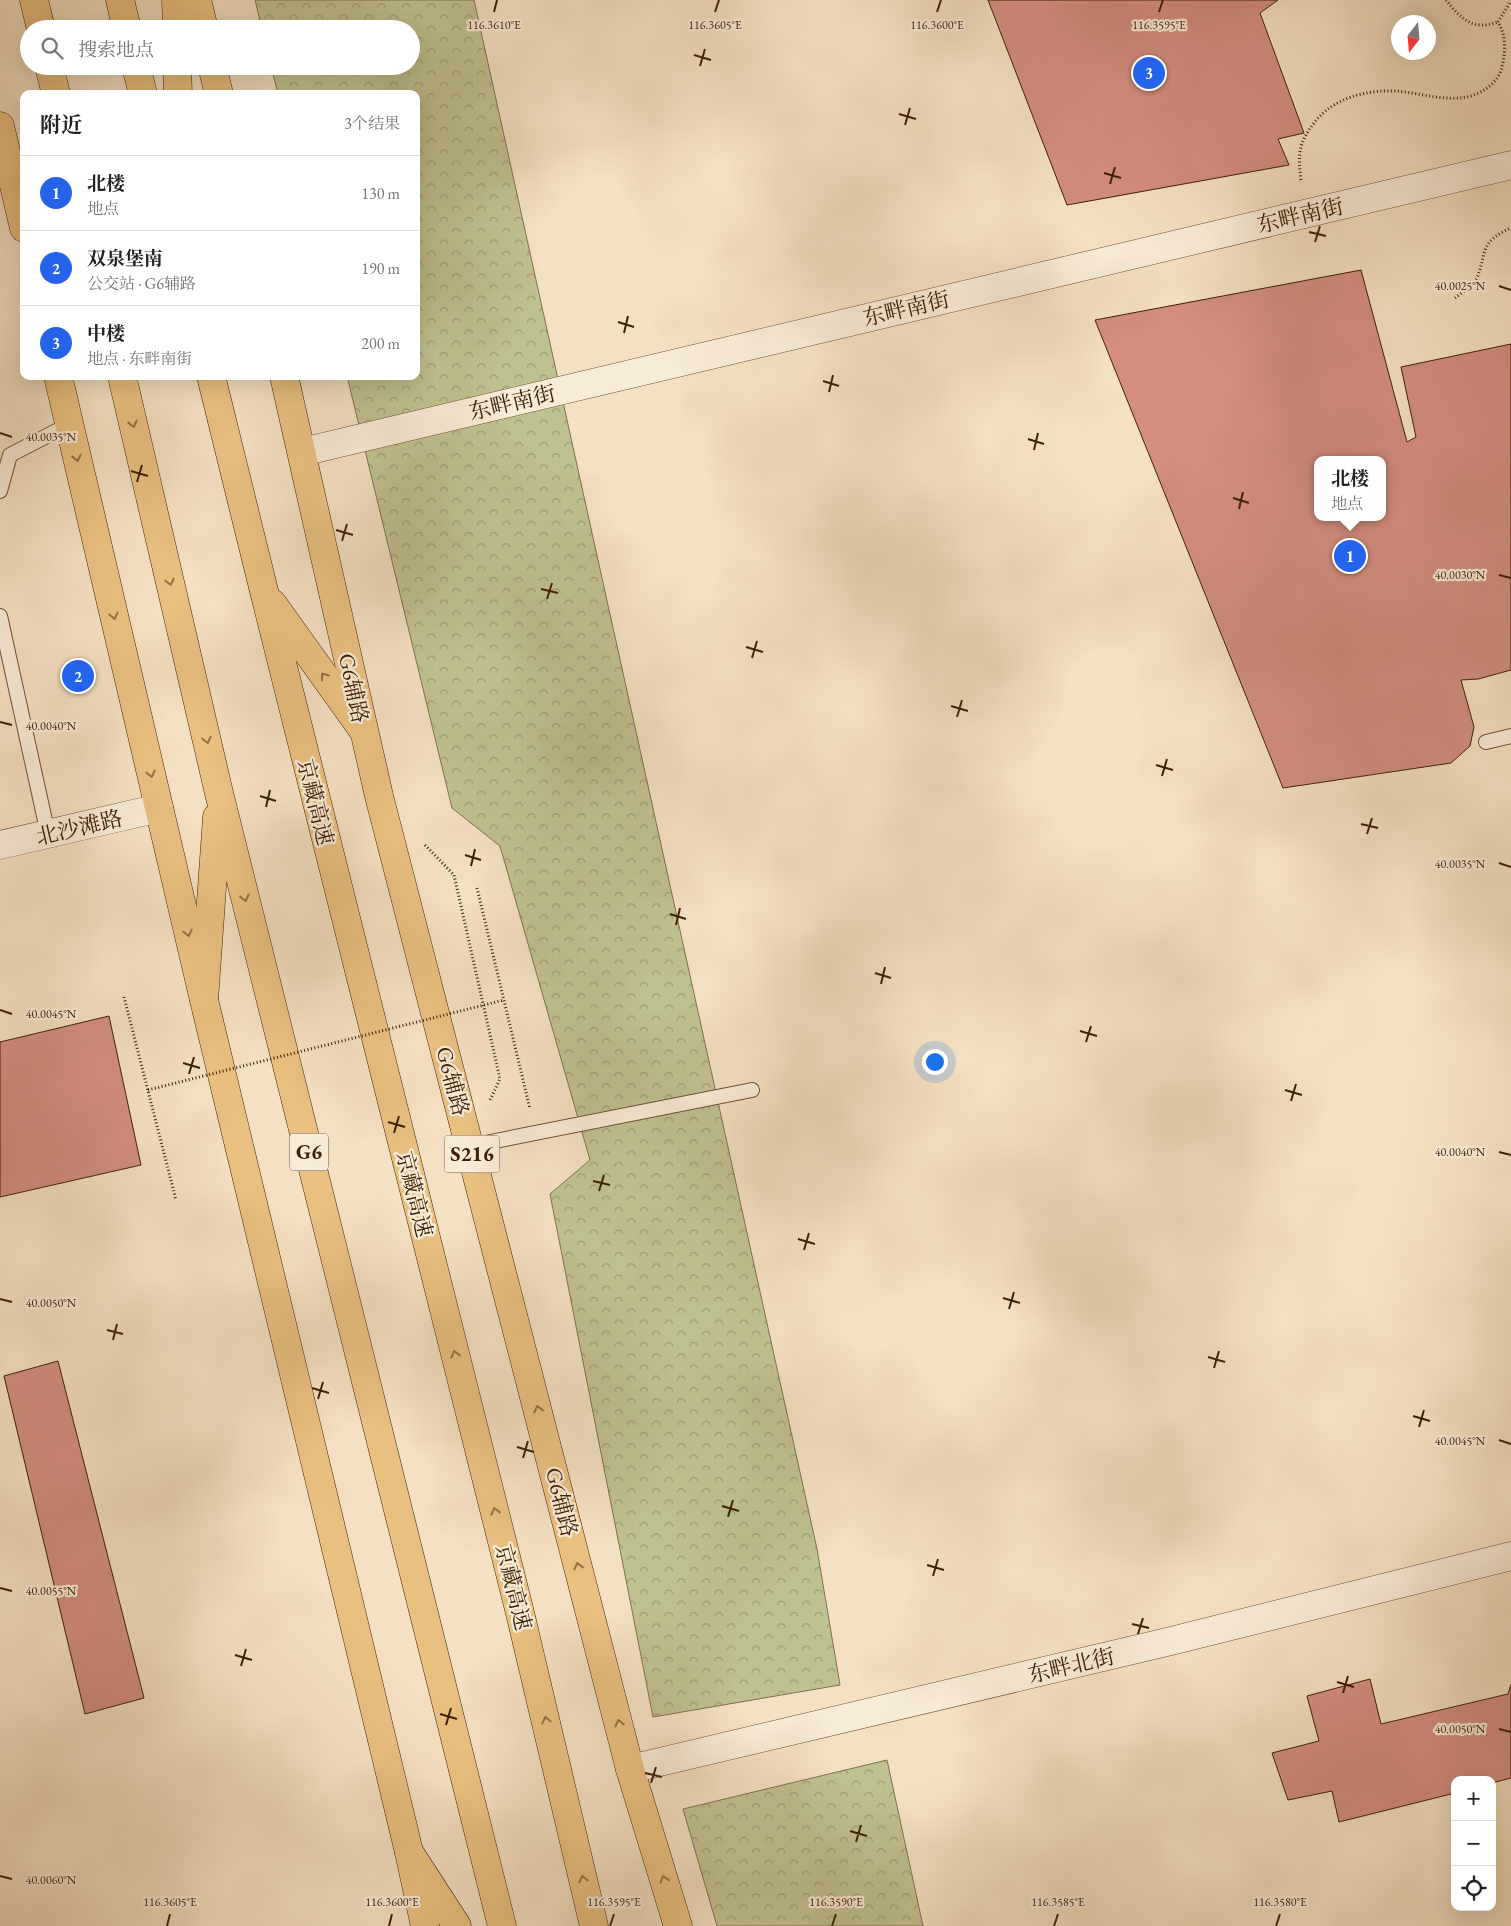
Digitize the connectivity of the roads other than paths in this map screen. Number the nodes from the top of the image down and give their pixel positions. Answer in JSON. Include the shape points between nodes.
{"nodes":[{"id":1,"x":34,"y":0,"type":"edge"},
{"id":2,"x":120,"y":0,"type":"edge"},
{"id":3,"x":176,"y":0,"type":"edge"},
{"id":4,"x":197,"y":0,"type":"edge"},
{"id":5,"x":39,"y":20,"type":"edge"},
{"id":6,"x":125,"y":20,"type":"edge"},
{"id":7,"x":177,"y":20,"type":"edge"},
{"id":8,"x":202,"y":20,"type":"edge"},
{"id":9,"x":51,"y":75,"type":"edge"},
{"id":10,"x":138,"y":75,"type":"edge"},
{"id":11,"x":177,"y":75,"type":"edge"},
{"id":12,"x":214,"y":75,"type":"edge"},
{"id":13,"x":55,"y":90,"type":"edge"},
{"id":14,"x":142,"y":90,"type":"edge"},
{"id":15,"x":178,"y":90,"type":"edge"},
{"id":16,"x":218,"y":90,"type":"edge"},
{"id":17,"x":0,"y":126,"type":"edge"},
{"id":18,"x":1511,"y":165,"type":"edge"},
{"id":19,"x":20,"y":211,"type":"edge"},
{"id":20,"x":59,"y":380,"type":"edge"},
{"id":21,"x":123,"y":380,"type":"edge"},
{"id":22,"x":212,"y":380,"type":"edge"},
{"id":23,"x":285,"y":380,"type":"edge"},
{"id":24,"x":70,"y":424,"type":"junction"},
{"id":25,"x":302,"y":452,"type":"junction"},
{"id":26,"x":0,"y":490,"type":"edge"},
{"id":27,"x":264,"y":592,"type":"junction"},
{"id":28,"x":0,"y":616,"type":"edge"},
{"id":29,"x":363,"y":730,"type":"junction"},
{"id":30,"x":1511,"y":736,"type":"edge"},
{"id":31,"x":1486,"y":742,"type":"dead end"},
{"id":32,"x":219,"y":793,"type":"junction"},
{"id":33,"x":159,"y":808,"type":"junction"},
{"id":34,"x":48,"y":834,"type":"junction"},
{"id":35,"x":0,"y":845,"type":"edge"},
{"id":36,"x":204,"y":1000,"type":"junction"},
{"id":37,"x":752,"y":1090,"type":"dead end"},
{"id":38,"x":470,"y":1146,"type":"junction"},
{"id":39,"x":1511,"y":1556,"type":"edge"},
{"id":40,"x":630,"y":1769,"type":"junction"},
{"id":41,"x":409,"y":1852,"type":"junction"},
{"id":42,"x":425,"y":1926,"type":"edge"},
{"id":43,"x":457,"y":1926,"type":"edge"},
{"id":44,"x":502,"y":1926,"type":"edge"},
{"id":45,"x":594,"y":1926,"type":"edge"},
{"id":46,"x":678,"y":1926,"type":"edge"}],
"edges":[{"from":1,"to":5,"type":"main road"},
{"from":2,"to":6,"type":"main road"},
{"from":3,"to":7,"type":"main road"},
{"from":4,"to":8,"type":"main road"},
{"from":9,"to":13,"type":"main road"},
{"from":10,"to":14,"type":"main road"},
{"from":11,"to":15,"type":"main road"},
{"from":12,"to":16,"type":"main road"},
{"from":17,"to":19,"type":"main road"},
{"from":18,"to":25,"type":"street","name":"东畔南街"},
{"from":20,"to":24,"type":"main road"},
{"from":21,"to":32,"type":"main road","number":"G6","one_way":true},
{"from":22,"to":27,"type":"main road","name":"京藏高速"},
{"from":23,"to":25,"type":"main road","name":"G6辅路","number":"S216"},
{"from":24,"to":26,"type":"lane","via":[[10,455]]},
{"from":24,"to":33,"type":"main road","one_way":true},
{"from":25,"to":29,"type":"main road","name":"G6辅路","number":"S216"},
{"from":29,"to":27,"type":"main road","one_way":true},
{"from":45,"to":27,"type":"main road","name":"京藏高速","one_way":true,"via":[[518,1604]]},
{"from":28,"to":34,"type":"lane"},
{"from":29,"to":38,"type":"main road","name":"G6辅路","number":"S216"},
{"from":30,"to":31,"type":"lane"},
{"from":32,"to":36,"type":"main road"},
{"from":32,"to":44,"type":"main road","number":"G6","one_way":true},
{"from":33,"to":34,"type":"street","name":"北沙滩路"},
{"from":33,"to":36,"type":"main road","one_way":true},
{"from":34,"to":35,"type":"street","name":"北沙滩路"},
{"from":36,"to":41,"type":"main road"},
{"from":37,"to":38,"type":"lane"},
{"from":40,"to":38,"type":"main road","name":"G6辅路","number":"S216","one_way":true},
{"from":39,"to":40,"type":"street","name":"东畔北街","via":[[1167,1642]]},
{"from":46,"to":40,"type":"main road","name":"G6辅路","number":"S216","one_way":true},
{"from":41,"to":42,"type":"main road"},
{"from":41,"to":43,"type":"main road"}]}
